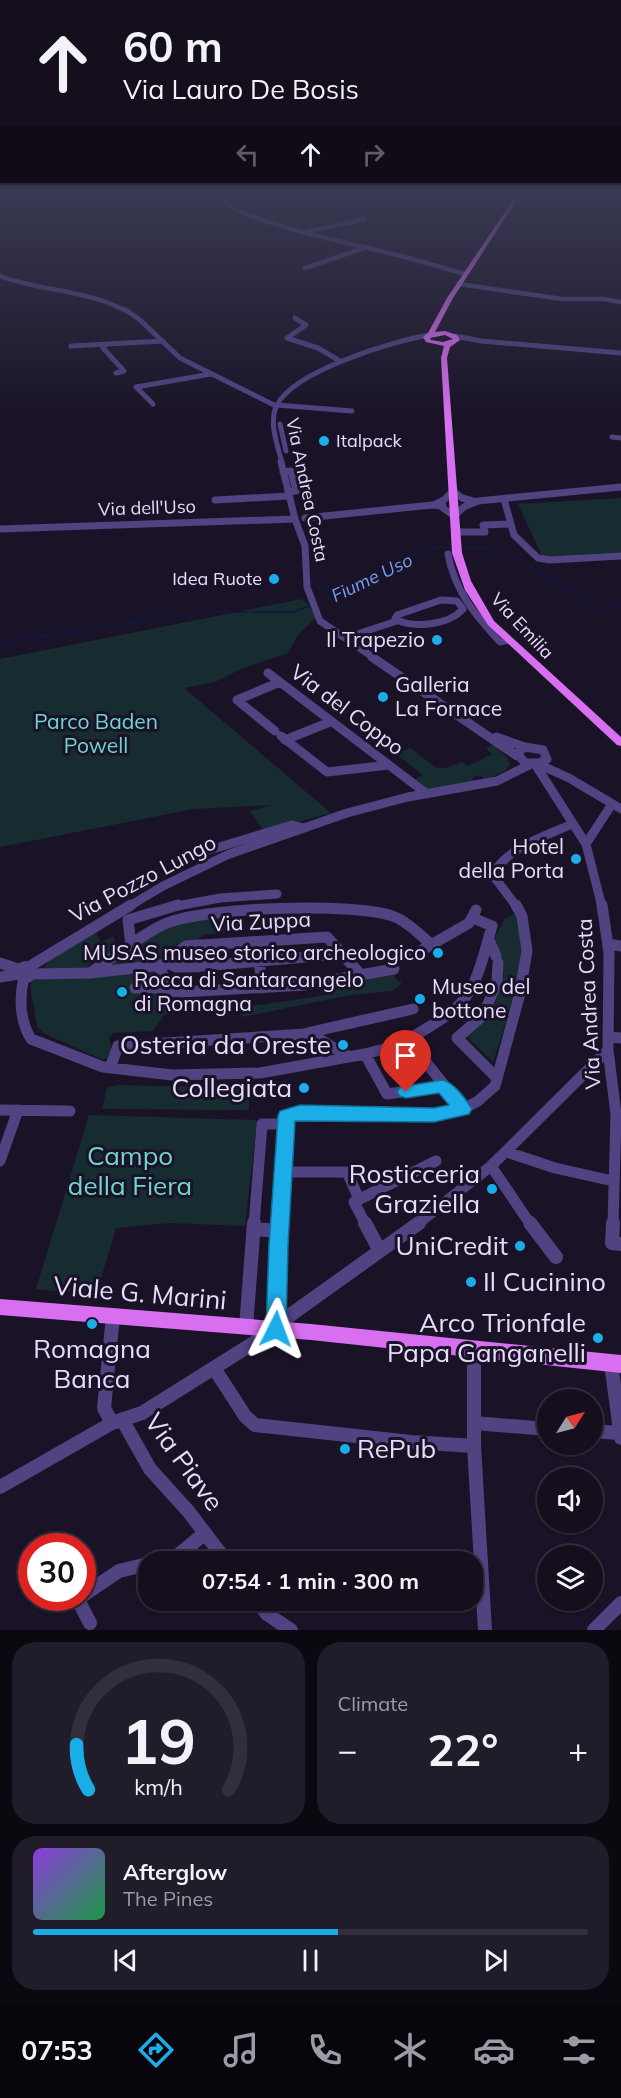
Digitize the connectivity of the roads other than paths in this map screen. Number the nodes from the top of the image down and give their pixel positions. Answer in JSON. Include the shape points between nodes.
{"nodes":[{"id":1,"x":440,"y":267,"type":"edge"},
{"id":2,"x":470,"y":267,"type":"edge"},
{"id":3,"x":465,"y":274,"type":"junction"},
{"id":4,"x":0,"y":278,"type":"edge"},
{"id":5,"x":459,"y":284,"type":"junction"},
{"id":6,"x":621,"y":302,"type":"edge"},
{"id":7,"x":445,"y":307,"type":"junction"},
{"id":8,"x":295,"y":318,"type":"dead end"},
{"id":9,"x":431,"y":338,"type":"junction"},
{"id":10,"x":454,"y":339,"type":"junction"},
{"id":11,"x":163,"y":341,"type":"junction"},
{"id":12,"x":71,"y":346,"type":"dead end"},
{"id":13,"x":105,"y":346,"type":"junction"},
{"id":14,"x":621,"y":353,"type":"edge"},
{"id":15,"x":444,"y":358,"type":"junction"},
{"id":16,"x":339,"y":361,"type":"junction"},
{"id":17,"x":116,"y":373,"type":"dead end"},
{"id":18,"x":211,"y":374,"type":"junction"},
{"id":19,"x":153,"y":405,"type":"dead end"},
{"id":20,"x":276,"y":406,"type":"junction"},
{"id":21,"x":352,"y":411,"type":"dead end"},
{"id":22,"x":612,"y":437,"type":"dead end"},
{"id":23,"x":621,"y":438,"type":"edge"},
{"id":24,"x":282,"y":451,"type":"junction"},
{"id":25,"x":283,"y":471,"type":"junction"},
{"id":26,"x":291,"y":471,"type":"junction"},
{"id":27,"x":621,"y":487,"type":"edge"},
{"id":28,"x":453,"y":491,"type":"junction"},
{"id":29,"x":575,"y":492,"type":"junction"},
{"id":30,"x":289,"y":494,"type":"junction"},
{"id":31,"x":215,"y":500,"type":"dead end"},
{"id":32,"x":580,"y":500,"type":"dead end"},
{"id":33,"x":504,"y":501,"type":"junction"},
{"id":34,"x":475,"y":502,"type":"junction"},
{"id":35,"x":454,"y":504,"type":"junction"},
{"id":36,"x":435,"y":505,"type":"junction"},
{"id":37,"x":454,"y":516,"type":"junction"},
{"id":38,"x":305,"y":518,"type":"dead end"},
{"id":39,"x":295,"y":519,"type":"junction"},
{"id":40,"x":510,"y":524,"type":"junction"},
{"id":41,"x":0,"y":528,"type":"edge"},
{"id":42,"x":455,"y":534,"type":"junction"},
{"id":43,"x":448,"y":554,"type":"dead end"},
{"id":44,"x":621,"y":556,"type":"edge"},
{"id":45,"x":397,"y":621,"type":"junction"},
{"id":46,"x":345,"y":638,"type":"junction"},
{"id":47,"x":508,"y":640,"type":"junction"},
{"id":48,"x":268,"y":673,"type":"dead end"},
{"id":49,"x":280,"y":682,"type":"junction"},
{"id":50,"x":330,"y":722,"type":"junction"},
{"id":51,"x":485,"y":733,"type":"junction"},
{"id":52,"x":281,"y":736,"type":"junction"},
{"id":53,"x":621,"y":743,"type":"edge"},
{"id":54,"x":525,"y":747,"type":"junction"},
{"id":55,"x":517,"y":757,"type":"junction"},
{"id":56,"x":547,"y":759,"type":"junction"},
{"id":57,"x":534,"y":764,"type":"junction"},
{"id":58,"x":388,"y":765,"type":"junction"},
{"id":59,"x":515,"y":771,"type":"junction"},
{"id":60,"x":404,"y":777,"type":"junction"},
{"id":61,"x":569,"y":778,"type":"junction"},
{"id":62,"x":427,"y":794,"type":"junction"},
{"id":63,"x":408,"y":797,"type":"junction"},
{"id":64,"x":617,"y":807,"type":"edge"},
{"id":65,"x":572,"y":824,"type":"junction"},
{"id":66,"x":304,"y":828,"type":"junction"},
{"id":67,"x":554,"y":833,"type":"junction"},
{"id":68,"x":584,"y":841,"type":"junction"},
{"id":69,"x":207,"y":851,"type":"dead end"},
{"id":70,"x":277,"y":894,"type":"dead end"},
{"id":71,"x":489,"y":940,"type":"junction"},
{"id":72,"x":197,"y":945,"type":"junction"},
{"id":73,"x":432,"y":945,"type":"junction"},
{"id":74,"x":608,"y":945,"type":"junction"},
{"id":75,"x":131,"y":946,"type":"junction"},
{"id":76,"x":621,"y":946,"type":"edge"},
{"id":77,"x":342,"y":954,"type":"junction"},
{"id":78,"x":411,"y":957,"type":"dead end"},
{"id":79,"x":259,"y":962,"type":"junction"},
{"id":80,"x":0,"y":963,"type":"edge"},
{"id":81,"x":164,"y":965,"type":"junction"},
{"id":82,"x":198,"y":967,"type":"junction"},
{"id":83,"x":394,"y":969,"type":"dead end"},
{"id":84,"x":28,"y":971,"type":"junction"},
{"id":85,"x":90,"y":973,"type":"junction"},
{"id":86,"x":361,"y":975,"type":"junction"},
{"id":87,"x":0,"y":977,"type":"edge"},
{"id":88,"x":135,"y":988,"type":"dead end"},
{"id":89,"x":263,"y":988,"type":"junction"},
{"id":90,"x":163,"y":989,"type":"junction"},
{"id":91,"x":413,"y":1009,"type":"dead end"},
{"id":92,"x":305,"y":1034,"type":"junction"},
{"id":93,"x":608,"y":1037,"type":"junction"},
{"id":94,"x":621,"y":1038,"type":"edge"},
{"id":95,"x":410,"y":1042,"type":"junction"},
{"id":96,"x":608,"y":1050,"type":"junction"},
{"id":97,"x":365,"y":1054,"type":"junction"},
{"id":98,"x":349,"y":1057,"type":"junction"},
{"id":99,"x":110,"y":1068,"type":"junction"},
{"id":100,"x":497,"y":1078,"type":"junction"},
{"id":101,"x":443,"y":1086,"type":"junction"},
{"id":102,"x":463,"y":1109,"type":"junction"},
{"id":103,"x":0,"y":1110,"type":"edge"},
{"id":104,"x":18,"y":1110,"type":"junction"},
{"id":105,"x":70,"y":1111,"type":"dead end"},
{"id":106,"x":619,"y":1115,"type":"edge"},
{"id":107,"x":286,"y":1120,"type":"junction"},
{"id":108,"x":507,"y":1152,"type":"junction"},
{"id":109,"x":0,"y":1161,"type":"edge"},
{"id":110,"x":436,"y":1161,"type":"dead end"},
{"id":111,"x":491,"y":1166,"type":"junction"},
{"id":112,"x":282,"y":1172,"type":"junction"},
{"id":113,"x":613,"y":1181,"type":"junction"},
{"id":114,"x":359,"y":1199,"type":"junction"},
{"id":115,"x":254,"y":1229,"type":"junction"},
{"id":116,"x":279,"y":1231,"type":"junction"},
{"id":117,"x":616,"y":1244,"type":"edge"},
{"id":118,"x":380,"y":1251,"type":"junction"},
{"id":119,"x":556,"y":1257,"type":"dead end"},
{"id":120,"x":0,"y":1307,"type":"edge"},
{"id":121,"x":113,"y":1316,"type":"junction"},
{"id":122,"x":277,"y":1322,"type":"junction"},
{"id":123,"x":246,"y":1327,"type":"junction"},
{"id":124,"x":474,"y":1349,"type":"junction"},
{"id":125,"x":616,"y":1364,"type":"edge"},
{"id":126,"x":214,"y":1368,"type":"junction"},
{"id":127,"x":117,"y":1422,"type":"junction"},
{"id":128,"x":474,"y":1423,"type":"junction"},
{"id":129,"x":537,"y":1428,"type":"edge"},
{"id":130,"x":603,"y":1433,"type":"edge"},
{"id":131,"x":620,"y":1435,"type":"edge"},
{"id":132,"x":474,"y":1446,"type":"junction"},
{"id":133,"x":0,"y":1487,"type":"edge"},
{"id":134,"x":205,"y":1533,"type":"junction"},
{"id":135,"x":183,"y":1551,"type":"edge"},
{"id":136,"x":218,"y":1551,"type":"edge"},
{"id":137,"x":138,"y":1566,"type":"edge"},
{"id":138,"x":96,"y":1587,"type":"edge"},
{"id":139,"x":621,"y":1603,"type":"edge"},
{"id":140,"x":84,"y":1611,"type":"edge"},
{"id":141,"x":265,"y":1611,"type":"edge"},
{"id":142,"x":90,"y":1623,"type":"dead end"},
{"id":143,"x":291,"y":1630,"type":"edge"},
{"id":144,"x":485,"y":1630,"type":"edge"},
{"id":145,"x":594,"y":1630,"type":"edge"}],
"edges":[{"from":1,"to":3,"type":"street"},
{"from":2,"to":3,"type":"main road"},
{"from":3,"to":5,"type":"main road"},
{"from":4,"to":11,"type":"street","via":[[108,303],[139,319]]},
{"from":5,"to":6,"type":"street","via":[[574,300]]},
{"from":5,"to":7,"type":"main road"},
{"from":7,"to":9,"type":"main road"},
{"from":7,"to":10,"type":"main road","via":[[446,327]]},
{"from":8,"to":16,"type":"street","via":[[306,325],[287,338],[318,348]]},
{"from":9,"to":10,"type":"main road"},
{"from":9,"to":15,"type":"main road"},
{"from":9,"to":16,"type":"street","name":"Via Andrea Costa","via":[[393,344]]},
{"from":10,"to":14,"type":"street"},
{"from":10,"to":15,"type":"main road"},
{"from":11,"to":13,"type":"street"},
{"from":11,"to":18,"type":"street","via":[[180,358]]},
{"from":12,"to":13,"type":"street"},
{"from":13,"to":17,"type":"street","via":[[124,371]]},
{"from":15,"to":28,"type":"main road","name":"Via Emilia"},
{"from":16,"to":20,"type":"street","name":"Via Andrea Costa","via":[[295,386]]},
{"from":18,"to":19,"type":"street","via":[[136,387]]},
{"from":18,"to":20,"type":"street"},
{"from":20,"to":21,"type":"street"},
{"from":20,"to":24,"type":"street","name":"Via Andrea Costa","via":[[274,418]]},
{"from":22,"to":23,"type":"street"},
{"from":24,"to":25,"type":"street","name":"Via Andrea Costa"},
{"from":24,"to":26,"type":"street"},
{"from":25,"to":26,"type":"street"},
{"from":25,"to":30,"type":"street","name":"Via Andrea Costa"},
{"from":26,"to":30,"type":"street","via":[[296,491]]},
{"from":27,"to":29,"type":"street"},
{"from":28,"to":34,"type":"street"},
{"from":28,"to":35,"type":"main road","name":"Via Emilia"},
{"from":28,"to":36,"type":"street"},
{"from":29,"to":32,"type":"street"},
{"from":29,"to":33,"type":"street"},
{"from":30,"to":31,"type":"street"},
{"from":30,"to":39,"type":"street","name":"Via Andrea Costa"},
{"from":33,"to":34,"type":"street"},
{"from":33,"to":40,"type":"street"},
{"from":34,"to":35,"type":"street"},
{"from":34,"to":37,"type":"street"},
{"from":35,"to":36,"type":"street"},
{"from":35,"to":37,"type":"main road","name":"Via Emilia"},
{"from":36,"to":37,"type":"street"},
{"from":36,"to":38,"type":"street"},
{"from":37,"to":42,"type":"main road","name":"Via Emilia"},
{"from":39,"to":41,"type":"street","name":"Via dell'Uso"},
{"from":39,"to":46,"type":"street","name":"Via Andrea Costa","via":[[305,546],[307,587],[319,619]]},
{"from":40,"to":42,"type":"street","via":[[483,525],[485,532]]},
{"from":40,"to":44,"type":"street","via":[[514,535],[544,560]]},
{"from":42,"to":47,"type":"main road","name":"Via Emilia","via":[[468,589]]},
{"from":43,"to":47,"type":"street","via":[[454,580],[468,605],[500,642]]},
{"from":45,"to":45,"type":"street","via":[[419,627],[460,612],[463,607],[455,600],[441,600],[397,615]]},
{"from":45,"to":46,"type":"street"},
{"from":46,"to":51,"type":"street","name":"Via Andrea Costa"},
{"from":47,"to":53,"type":"main road","name":"Via Emilia"},
{"from":48,"to":49,"type":"street","name":"Via del Coppo"},
{"from":49,"to":50,"type":"street","name":"Via del Coppo"},
{"from":49,"to":52,"type":"street","via":[[237,700]]},
{"from":50,"to":52,"type":"street"},
{"from":50,"to":58,"type":"street","name":"Via del Coppo"},
{"from":51,"to":54,"type":"street","name":"Via Andrea Costa"},
{"from":51,"to":55,"type":"street","name":"Via Andrea Costa"},
{"from":52,"to":58,"type":"street","via":[[327,772]]},
{"from":54,"to":55,"type":"street","via":[[518,750]]},
{"from":54,"to":56,"type":"street","name":"Via Andrea Costa","via":[[543,750]]},
{"from":55,"to":57,"type":"street","name":"Via Andrea Costa"},
{"from":55,"to":59,"type":"street"},
{"from":56,"to":57,"type":"street","name":"Via Pozzo Lungo"},
{"from":56,"to":61,"type":"street"},
{"from":57,"to":59,"type":"street","name":"Via Pozzo Lungo"},
{"from":57,"to":61,"type":"street","name":"Via Andrea Costa"},
{"from":57,"to":65,"type":"street","name":"Via Andrea Costa"},
{"from":58,"to":60,"type":"street","name":"Via del Coppo"},
{"from":59,"to":62,"type":"street","name":"Via Pozzo Lungo","via":[[488,783]]},
{"from":60,"to":62,"type":"street","name":"Via del Coppo"},
{"from":60,"to":63,"type":"street","name":"Via del Coppo","via":[[412,792]]},
{"from":61,"to":64,"type":"street"},
{"from":62,"to":63,"type":"street","name":"Via Pozzo Lungo"},
{"from":63,"to":66,"type":"street","name":"Via Pozzo Lungo"},
{"from":64,"to":68,"type":"street"},
{"from":65,"to":67,"type":"street"},
{"from":65,"to":68,"type":"street","name":"Via Andrea Costa"},
{"from":66,"to":69,"type":"street","name":"Via Pozzo Lungo","via":[[292,825]]},
{"from":66,"to":84,"type":"street","name":"Via Pozzo Lungo","via":[[206,864],[78,936]]},
{"from":67,"to":68,"type":"street","via":[[570,834]]},
{"from":67,"to":100,"type":"street","via":[[513,849],[492,874],[522,916],[527,951]]},
{"from":68,"to":74,"type":"street","name":"Via Andrea Costa","via":[[605,918]]},
{"from":70,"to":75,"type":"street","via":[[225,898],[147,913],[128,920]]},
{"from":71,"to":73,"type":"street","via":[[492,926],[474,914],[469,923]]},
{"from":71,"to":95,"type":"street","via":[[476,980],[462,1004]]},
{"from":71,"to":100,"type":"street","via":[[500,975],[494,994],[483,1015],[457,1038]]},
{"from":72,"to":77,"type":"street","name":"Via Zuppa","via":[[327,937]]},
{"from":72,"to":81,"type":"street","name":"Via Zuppa","via":[[186,946]]},
{"from":72,"to":82,"type":"street"},
{"from":73,"to":75,"type":"street","via":[[398,918],[376,911],[290,909],[187,916],[165,924]]},
{"from":73,"to":78,"type":"street"},
{"from":74,"to":76,"type":"street"},
{"from":74,"to":93,"type":"street","name":"Via Andrea Costa"},
{"from":75,"to":85,"type":"street"},
{"from":77,"to":79,"type":"street"},
{"from":77,"to":86,"type":"street"},
{"from":79,"to":82,"type":"street"},
{"from":79,"to":89,"type":"street"},
{"from":80,"to":84,"type":"street"},
{"from":81,"to":82,"type":"street"},
{"from":81,"to":85,"type":"street"},
{"from":81,"to":90,"type":"street"},
{"from":83,"to":86,"type":"street"},
{"from":84,"to":85,"type":"street"},
{"from":84,"to":87,"type":"street"},
{"from":84,"to":99,"type":"street","via":[[22,984],[24,1025],[31,1039]]},
{"from":86,"to":89,"type":"street"},
{"from":88,"to":90,"type":"street"},
{"from":89,"to":90,"type":"street"},
{"from":91,"to":92,"type":"street"},
{"from":92,"to":98,"type":"street"},
{"from":92,"to":99,"type":"street","via":[[118,1046]]},
{"from":93,"to":94,"type":"street"},
{"from":93,"to":96,"type":"street","name":"Via Andrea Costa"},
{"from":95,"to":97,"type":"street"},
{"from":95,"to":101,"type":"street"},
{"from":96,"to":106,"type":"street","name":"Via Andrea Costa"},
{"from":96,"to":108,"type":"street"},
{"from":97,"to":98,"type":"street"},
{"from":97,"to":101,"type":"street","via":[[387,1094]]},
{"from":98,"to":99,"type":"street","via":[[260,1073],[172,1075]]},
{"from":100,"to":102,"type":"street","via":[[495,1086]]},
{"from":101,"to":102,"type":"street"},
{"from":102,"to":107,"type":"street","via":[[424,1115],[300,1112]]},
{"from":103,"to":104,"type":"street"},
{"from":104,"to":105,"type":"street"},
{"from":104,"to":109,"type":"street"},
{"from":106,"to":113,"type":"street","name":"Via Andrea Costa"},
{"from":107,"to":112,"type":"street"},
{"from":107,"to":115,"type":"street","via":[[262,1124]]},
{"from":108,"to":111,"type":"street"},
{"from":108,"to":113,"type":"street"},
{"from":110,"to":114,"type":"street"},
{"from":111,"to":118,"type":"street"},
{"from":111,"to":119,"type":"street"},
{"from":112,"to":114,"type":"street","via":[[347,1172]]},
{"from":112,"to":116,"type":"street"},
{"from":113,"to":117,"type":"street","name":"Via Andrea Costa"},
{"from":114,"to":118,"type":"street","via":[[354,1202]]},
{"from":115,"to":116,"type":"street"},
{"from":115,"to":123,"type":"street"},
{"from":116,"to":122,"type":"street"},
{"from":118,"to":122,"type":"street"},
{"from":120,"to":121,"type":"main road","name":"Viale G. Marini"},
{"from":121,"to":123,"type":"main road","name":"Viale G. Marini"},
{"from":121,"to":127,"type":"street","name":"Via Piave","via":[[104,1408]]},
{"from":122,"to":123,"type":"main road","name":"Viale G. Marini"},
{"from":122,"to":124,"type":"main road","name":"Viale G. Marini"},
{"from":122,"to":126,"type":"street"},
{"from":124,"to":125,"type":"main road","name":"Viale G. Marini"},
{"from":124,"to":128,"type":"street"},
{"from":125,"to":131,"type":"street"},
{"from":126,"to":127,"type":"street","via":[[142,1413]]},
{"from":126,"to":132,"type":"street","via":[[244,1416],[255,1425]]},
{"from":127,"to":133,"type":"street"},
{"from":127,"to":134,"type":"street","name":"Via Piave","via":[[150,1469]]},
{"from":128,"to":129,"type":"street"},
{"from":128,"to":132,"type":"street"},
{"from":130,"to":131,"type":"street"},
{"from":132,"to":144,"type":"street"},
{"from":134,"to":135,"type":"street","name":"Via Piave"},
{"from":134,"to":136,"type":"street","name":"Via Piave"},
{"from":137,"to":138,"type":"street","via":[[119,1571]]},
{"from":139,"to":145,"type":"street"},
{"from":140,"to":142,"type":"street"},
{"from":141,"to":143,"type":"street"}]}
